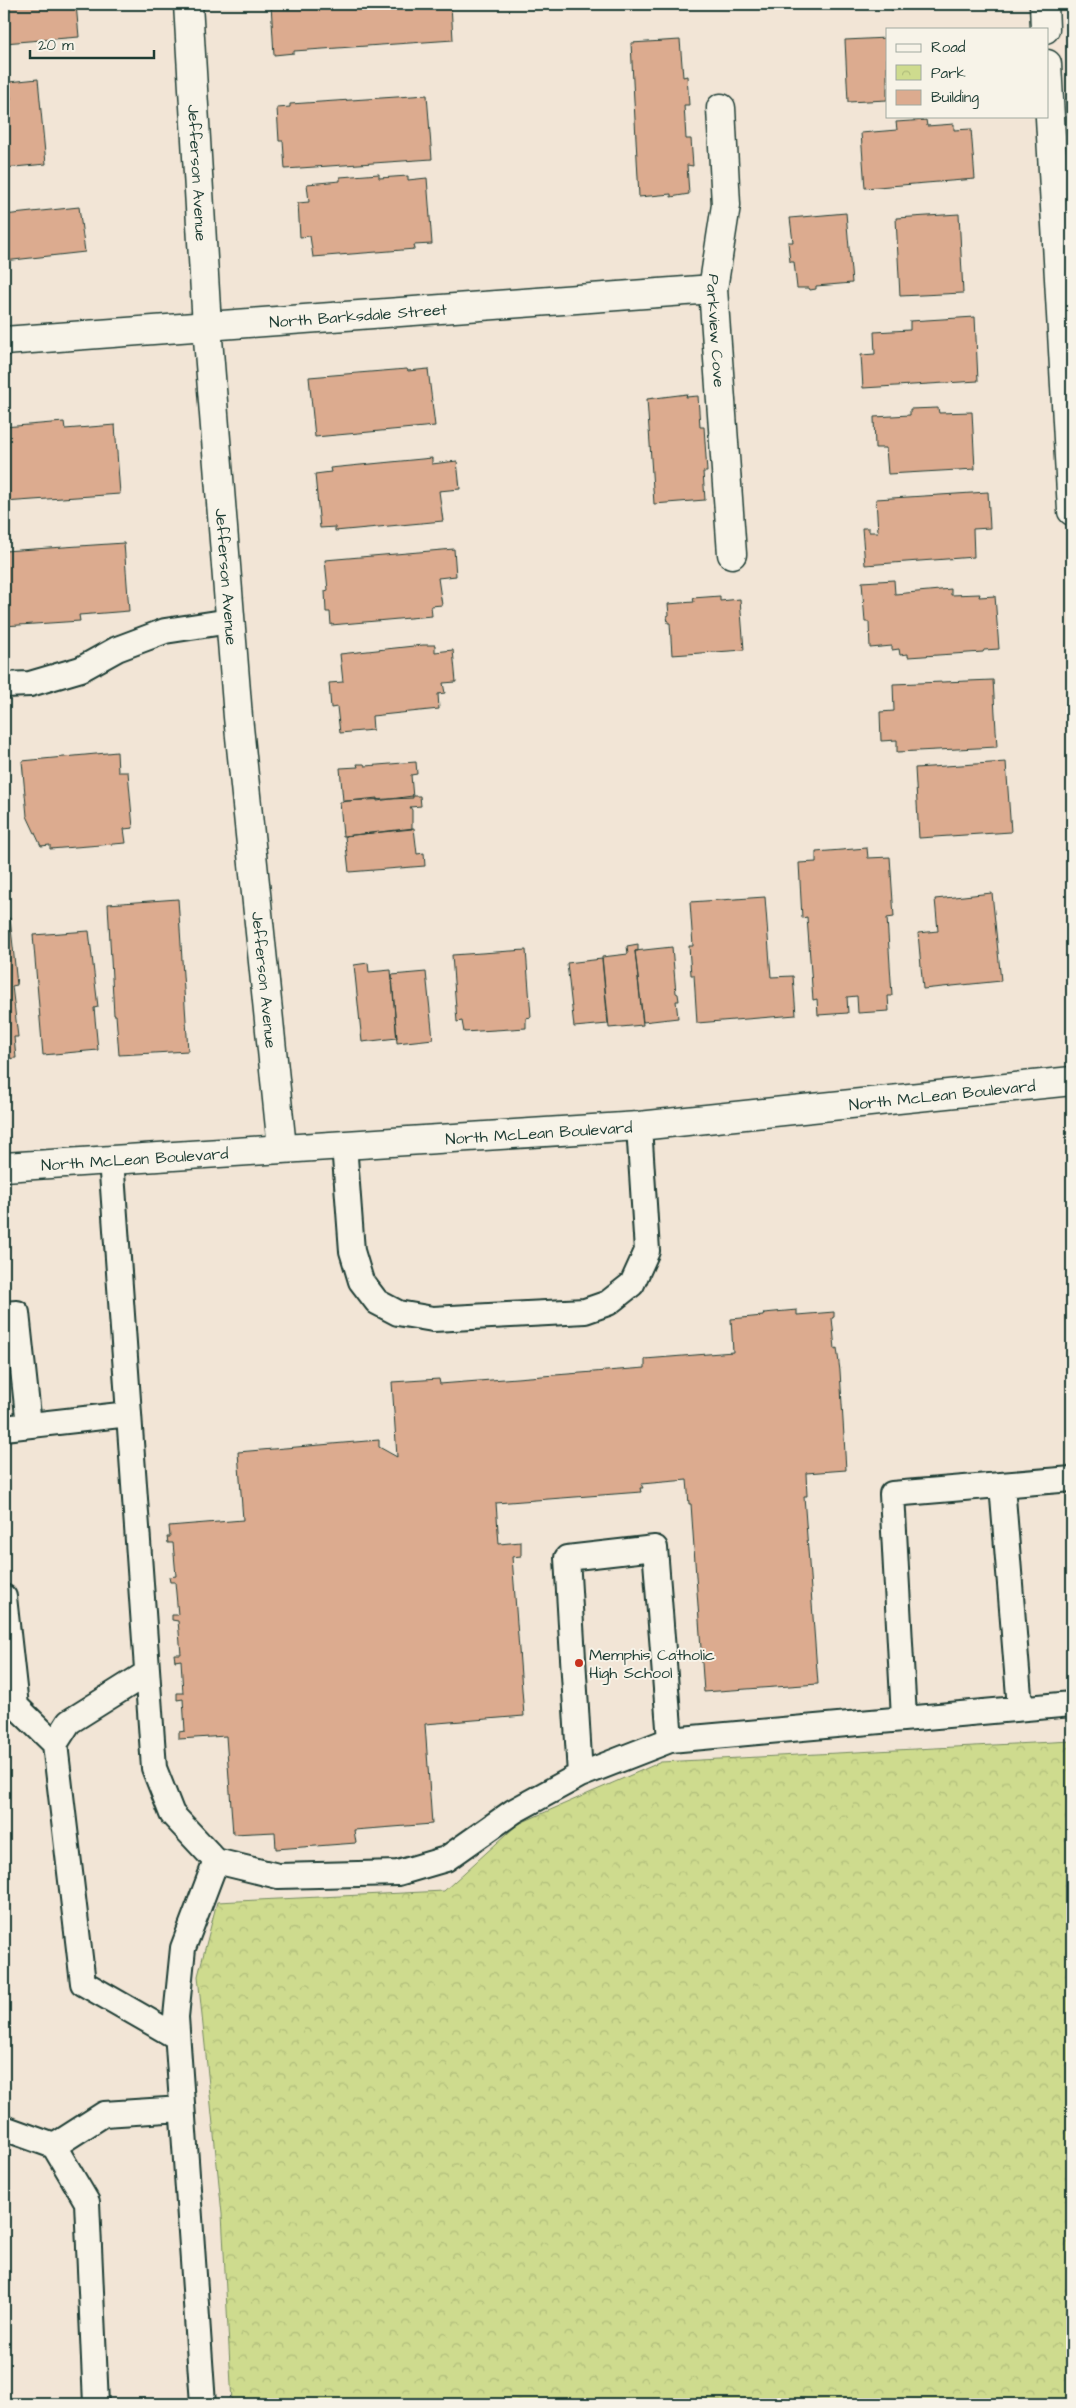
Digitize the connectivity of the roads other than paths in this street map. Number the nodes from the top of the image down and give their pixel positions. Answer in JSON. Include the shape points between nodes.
{"nodes":[{"id":1,"x":188,"y":4,"type":"edge"},
{"id":2,"x":1044,"y":4,"type":"edge"},
{"id":3,"x":1045,"y":28,"type":"edge"},
{"id":4,"x":1048,"y":75,"type":"edge"},
{"id":5,"x":722,"y":108,"type":"dead end"},
{"id":6,"x":1066,"y":267,"type":"edge"},
{"id":7,"x":713,"y":288,"type":"junction"},
{"id":8,"x":208,"y":326,"type":"junction"},
{"id":9,"x":4,"y":341,"type":"edge"},
{"id":10,"x":1072,"y":511,"type":"edge"},
{"id":11,"x":732,"y":554,"type":"dead end"},
{"id":12,"x":230,"y":621,"type":"junction"},
{"id":13,"x":4,"y":685,"type":"edge"},
{"id":14,"x":1072,"y":1080,"type":"edge"},
{"id":15,"x":640,"y":1126,"type":"junction"},
{"id":16,"x":344,"y":1144,"type":"junction"},
{"id":17,"x":282,"y":1148,"type":"junction"},
{"id":18,"x":111,"y":1159,"type":"junction"},
{"id":19,"x":4,"y":1167,"type":"edge"},
{"id":20,"x":4,"y":1314,"type":"edge"},
{"id":21,"x":129,"y":1414,"type":"junction"},
{"id":22,"x":29,"y":1425,"type":"junction"},
{"id":23,"x":4,"y":1428,"type":"edge"},
{"id":24,"x":1072,"y":1480,"type":"edge"},
{"id":25,"x":1002,"y":1485,"type":"junction"},
{"id":26,"x":4,"y":1597,"type":"edge"},
{"id":27,"x":147,"y":1673,"type":"junction"},
{"id":28,"x":1072,"y":1704,"type":"edge"},
{"id":29,"x":1020,"y":1708,"type":"junction"},
{"id":30,"x":904,"y":1718,"type":"junction"},
{"id":31,"x":670,"y":1740,"type":"junction"},
{"id":32,"x":55,"y":1744,"type":"junction"},
{"id":33,"x":580,"y":1775,"type":"junction"},
{"id":34,"x":216,"y":1861,"type":"junction"},
{"id":35,"x":177,"y":2037,"type":"junction"},
{"id":36,"x":182,"y":2109,"type":"junction"},
{"id":37,"x":4,"y":2128,"type":"edge"},
{"id":38,"x":54,"y":2146,"type":"junction"},
{"id":39,"x":96,"y":2404,"type":"edge"},
{"id":40,"x":203,"y":2404,"type":"edge"}],
"edges":[{"from":1,"to":8,"type":"street","name":"Jefferson Avenue"},
{"from":2,"to":3,"type":"street"},
{"from":4,"to":6,"type":"street"},
{"from":5,"to":7,"type":"street","name":"Parkview Cove","via":[[726,205]]},
{"from":6,"to":10,"type":"street"},
{"from":7,"to":8,"type":"street","name":"North Barksdale Street"},
{"from":7,"to":11,"type":"street","name":"Parkview Cove"},
{"from":8,"to":9,"type":"street","name":"North Barksdale Street"},
{"from":8,"to":12,"type":"street","name":"Jefferson Avenue"},
{"from":12,"to":13,"type":"lane","via":[[165,631],[117,649],[81,669],[30,684]]},
{"from":12,"to":17,"type":"street","name":"Jefferson Avenue"},
{"from":14,"to":15,"type":"street","name":"North McLean Boulevard"},
{"from":15,"to":16,"type":"street","name":"North McLean Boulevard"},
{"from":15,"to":16,"type":"lane","via":[[647,1251],[632,1284],[608,1302],[585,1312],[433,1319],[398,1313],[377,1302],[360,1281],[352,1251]]},
{"from":16,"to":17,"type":"street","name":"North McLean Boulevard"},
{"from":17,"to":18,"type":"street","name":"North McLean Boulevard"},
{"from":18,"to":19,"type":"street","name":"North McLean Boulevard"},
{"from":18,"to":21,"type":"lane"},
{"from":20,"to":22,"type":"lane","via":[[17,1313]]},
{"from":21,"to":22,"type":"lane"},
{"from":21,"to":27,"type":"lane"},
{"from":22,"to":23,"type":"lane"},
{"from":24,"to":25,"type":"lane"},
{"from":25,"to":29,"type":"lane"},
{"from":25,"to":30,"type":"lane","via":[[892,1494]]},
{"from":26,"to":32,"type":"lane","via":[[16,1706]]},
{"from":27,"to":32,"type":"lane","via":[[69,1722]]},
{"from":27,"to":34,"type":"lane","via":[[154,1768],[172,1814]]},
{"from":28,"to":29,"type":"lane"},
{"from":29,"to":30,"type":"lane"},
{"from":30,"to":31,"type":"lane"},
{"from":31,"to":33,"type":"lane"},
{"from":31,"to":33,"type":"lane","via":[[655,1548],[568,1558]]},
{"from":32,"to":35,"type":"lane","via":[[83,1983]]},
{"from":33,"to":34,"type":"lane","via":[[514,1811],[446,1859],[398,1873],[278,1876]]},
{"from":34,"to":35,"type":"lane","via":[[183,1948]]},
{"from":35,"to":36,"type":"lane"},
{"from":36,"to":38,"type":"lane","via":[[104,2114]]},
{"from":36,"to":40,"type":"lane"},
{"from":37,"to":38,"type":"lane"},
{"from":38,"to":39,"type":"lane","via":[[87,2202]]}]}
